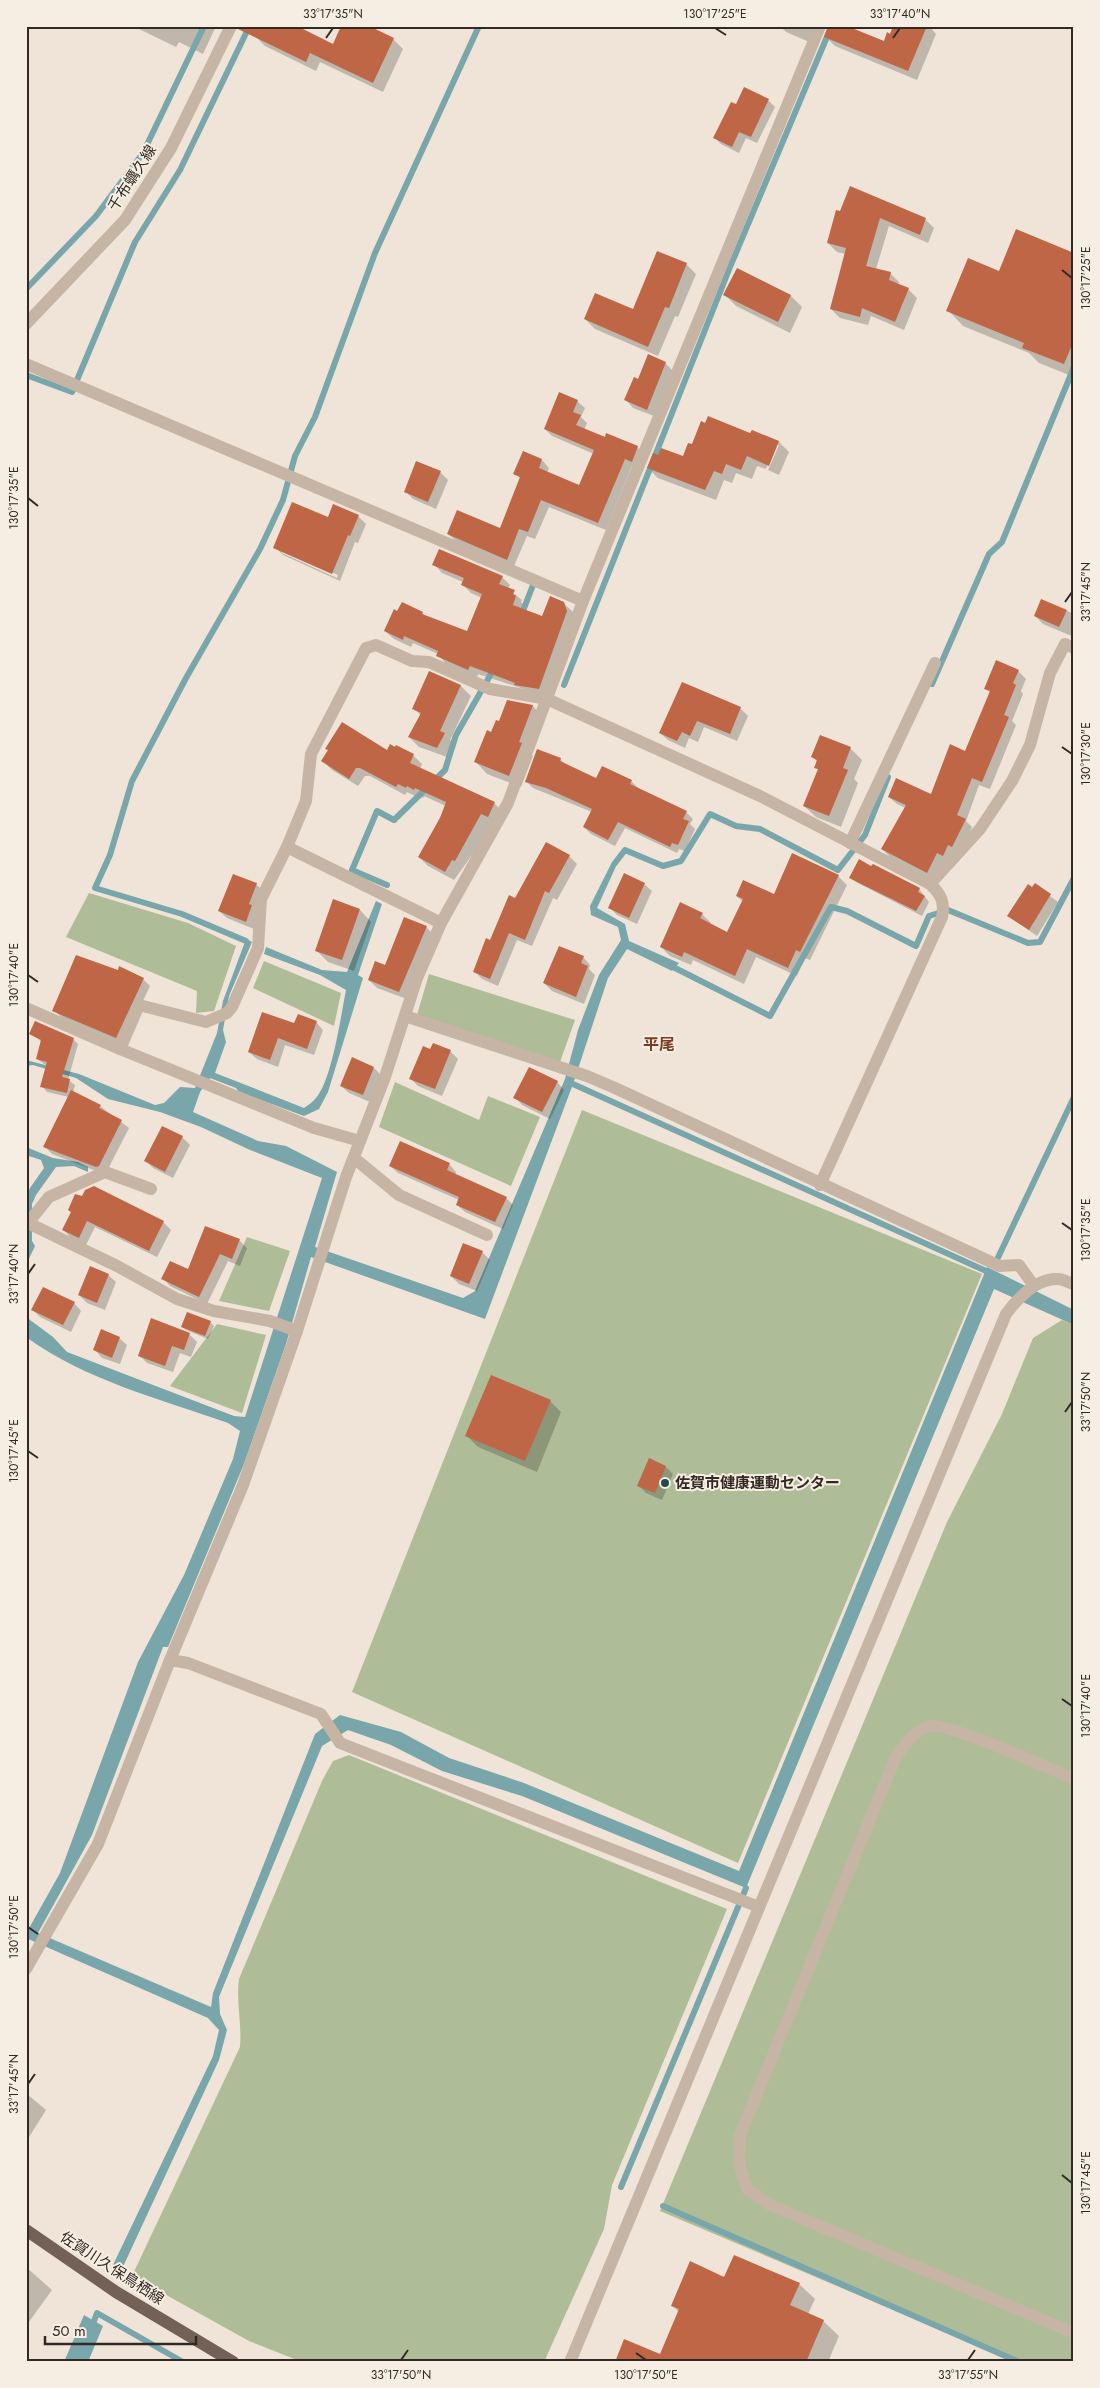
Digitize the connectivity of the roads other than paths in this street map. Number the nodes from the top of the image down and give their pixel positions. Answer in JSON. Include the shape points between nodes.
{"nodes":[{"id":1,"x":231,"y":26,"type":"edge"},
{"id":2,"x":820,"y":26,"type":"edge"},
{"id":3,"x":26,"y":324,"type":"edge"},
{"id":4,"x":26,"y":364,"type":"edge"},
{"id":5,"x":583,"y":601,"type":"junction"},
{"id":6,"x":1074,"y":648,"type":"edge"},
{"id":7,"x":935,"y":663,"type":"dead end"},
{"id":8,"x":547,"y":698,"type":"junction"},
{"id":9,"x":850,"y":843,"type":"junction"},
{"id":10,"x":287,"y":848,"type":"junction"},
{"id":11,"x":930,"y":884,"type":"junction"},
{"id":12,"x":441,"y":923,"type":"junction"},
{"id":13,"x":26,"y":1008,"type":"edge"},
{"id":14,"x":405,"y":1016,"type":"junction"},
{"id":15,"x":120,"y":1049,"type":"junction"},
{"id":16,"x":360,"y":1141,"type":"junction"},
{"id":17,"x":354,"y":1158,"type":"junction"},
{"id":18,"x":820,"y":1185,"type":"junction"},
{"id":19,"x":151,"y":1189,"type":"dead end"},
{"id":20,"x":32,"y":1221,"type":"edge"},
{"id":21,"x":487,"y":1235,"type":"dead end"},
{"id":22,"x":1074,"y":1284,"type":"edge"},
{"id":23,"x":1034,"y":1286,"type":"junction"},
{"id":24,"x":297,"y":1331,"type":"junction"},
{"id":25,"x":170,"y":1660,"type":"junction"},
{"id":26,"x":1074,"y":1779,"type":"edge"},
{"id":27,"x":754,"y":1905,"type":"junction"},
{"id":28,"x":26,"y":1969,"type":"edge"},
{"id":29,"x":26,"y":2230,"type":"edge"},
{"id":30,"x":1074,"y":2333,"type":"edge"},
{"id":31,"x":233,"y":2362,"type":"edge"},
{"id":32,"x":570,"y":2362,"type":"edge"}],
"edges":[{"from":1,"to":3,"type":"street","name":"千布蠣久線","via":[[171,148],[125,220]]},
{"from":2,"to":5,"type":"street"},
{"from":4,"to":5,"type":"street"},
{"from":5,"to":8,"type":"street"},
{"from":6,"to":11,"type":"street","via":[[1065,644],[1050,673],[1030,745],[1012,781],[980,828]]},
{"from":7,"to":9,"type":"street"},
{"from":8,"to":9,"type":"street","via":[[760,796]]},
{"from":8,"to":10,"type":"street","via":[[490,689],[428,662],[412,661],[376,645],[366,648],[311,754],[306,801]]},
{"from":8,"to":12,"type":"street","via":[[508,803]]},
{"from":9,"to":11,"type":"street"},
{"from":10,"to":12,"type":"street"},
{"from":10,"to":15,"type":"street","via":[[261,899],[258,948],[222,1016],[206,1022],[139,1004]]},
{"from":11,"to":18,"type":"street","via":[[939,892],[944,911]]},
{"from":12,"to":14,"type":"street","via":[[417,978]]},
{"from":13,"to":15,"type":"street"},
{"from":14,"to":16,"type":"street"},
{"from":14,"to":18,"type":"street","via":[[624,1092]]},
{"from":15,"to":16,"type":"street","via":[[314,1128]]},
{"from":16,"to":17,"type":"street"},
{"from":17,"to":21,"type":"street","via":[[399,1195]]},
{"from":17,"to":24,"type":"street"},
{"from":18,"to":23,"type":"street","via":[[995,1264],[1019,1265]]},
{"from":19,"to":20,"type":"street","via":[[105,1172],[49,1197]]},
{"from":20,"to":24,"type":"street","via":[[177,1299],[214,1312],[270,1321]]},
{"from":22,"to":23,"type":"street","via":[[1058,1279]]},
{"from":23,"to":27,"type":"street","via":[[1006,1314]]},
{"from":24,"to":25,"type":"street","via":[[243,1485]]},
{"from":25,"to":27,"type":"street","via":[[188,1663],[321,1714],[340,1743]]},
{"from":25,"to":28,"type":"street","via":[[98,1844]]},
{"from":26,"to":30,"type":"street","via":[[957,1731],[931,1726],[909,1738],[895,1759],[740,2135],[739,2163],[747,2189],[770,2205]]},
{"from":27,"to":32,"type":"street"},
{"from":29,"to":31,"type":"main road","name":"佐賀川久保鳥栖線","via":[[116,2292]]}]}
